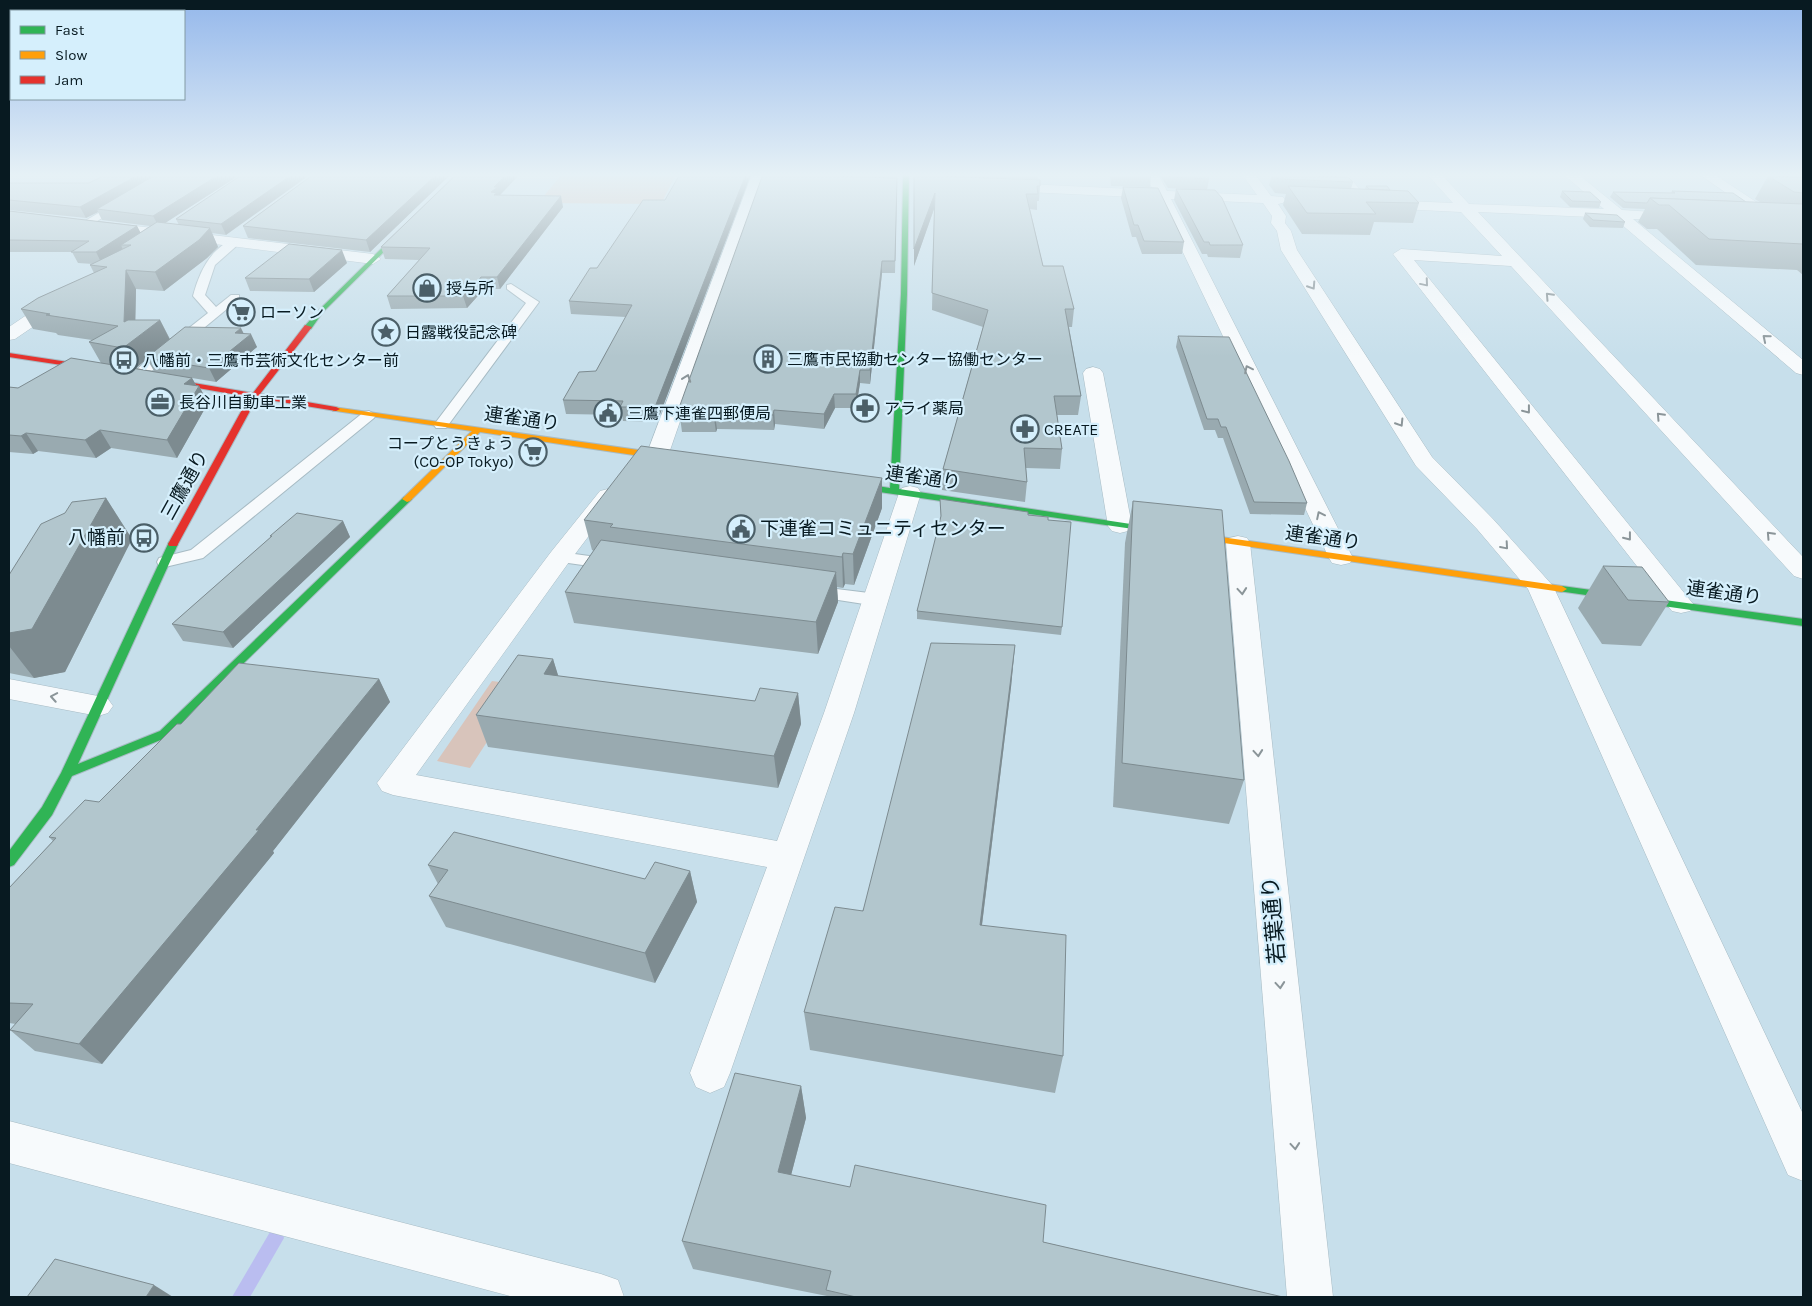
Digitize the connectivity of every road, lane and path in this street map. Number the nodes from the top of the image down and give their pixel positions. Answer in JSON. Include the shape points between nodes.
{"nodes":[{"id":1,"x":158,"y":235,"type":"edge"},
{"id":2,"x":198,"y":235,"type":"edge"},
{"id":3,"x":397,"y":235,"type":"edge"},
{"id":4,"x":738,"y":235,"type":"edge"},
{"id":5,"x":903,"y":235,"type":"edge"},
{"id":6,"x":1183,"y":235,"type":"edge"},
{"id":7,"x":1285,"y":235,"type":"edge"},
{"id":8,"x":1493,"y":235,"type":"edge"},
{"id":9,"x":1644,"y":235,"type":"edge"},
{"id":10,"x":237,"y":237,"type":"junction"},
{"id":11,"x":145,"y":244,"type":"edge"},
{"id":12,"x":373,"y":258,"type":"junction"},
{"id":13,"x":1518,"y":262,"type":"junction"},
{"id":14,"x":511,"y":287,"type":"dead end"},
{"id":15,"x":73,"y":292,"type":"edge"},
{"id":16,"x":235,"y":297,"type":"dead end"},
{"id":17,"x":215,"y":313,"type":"junction"},
{"id":18,"x":9,"y":335,"type":"edge"},
{"id":19,"x":9,"y":354,"type":"edge"},
{"id":20,"x":1803,"y":369,"type":"edge"},
{"id":21,"x":109,"y":371,"type":"edge"},
{"id":22,"x":1094,"y":373,"type":"dead end"},
{"id":23,"x":133,"y":375,"type":"joint"},
{"id":24,"x":254,"y":396,"type":"junction"},
{"id":25,"x":369,"y":415,"type":"junction"},
{"id":26,"x":441,"y":425,"type":"junction"},
{"id":27,"x":477,"y":430,"type":"junction"},
{"id":28,"x":650,"y":455,"type":"junction"},
{"id":29,"x":690,"y":461,"type":"edge"},
{"id":30,"x":832,"y":482,"type":"edge"},
{"id":31,"x":902,"y":492,"type":"junction"},
{"id":32,"x":1120,"y":526,"type":"junction"},
{"id":33,"x":1238,"y":543,"type":"junction"},
{"id":34,"x":560,"y":557,"type":"junction"},
{"id":35,"x":1341,"y":558,"type":"junction"},
{"id":36,"x":165,"y":562,"type":"junction"},
{"id":37,"x":630,"y":566,"type":"edge"},
{"id":38,"x":1803,"y":570,"type":"edge"},
{"id":39,"x":1540,"y":586,"type":"junction"},
{"id":40,"x":798,"y":590,"type":"edge"},
{"id":41,"x":877,"y":600,"type":"junction"},
{"id":42,"x":1681,"y":605,"type":"junction"},
{"id":43,"x":1803,"y":623,"type":"edge"},
{"id":44,"x":9,"y":689,"type":"edge"},
{"id":45,"x":98,"y":706,"type":"junction"},
{"id":46,"x":67,"y":773,"type":"junction"},
{"id":47,"x":789,"y":857,"type":"junction"},
{"id":48,"x":9,"y":861,"type":"edge"},
{"id":49,"x":710,"y":1073,"type":"dead end"},
{"id":50,"x":9,"y":1142,"type":"edge"},
{"id":51,"x":1803,"y":1160,"type":"edge"},
{"id":52,"x":601,"y":1297,"type":"edge"},
{"id":53,"x":1310,"y":1297,"type":"edge"}],
"edges":[{"from":1,"to":11,"type":"street"},
{"from":2,"to":10,"type":"street"},
{"from":3,"to":12,"type":"main road","name":"三鷹通り"},
{"from":28,"to":4,"type":"street","one_way":true},
{"from":5,"to":31,"type":"main road"},
{"from":35,"to":6,"type":"street","one_way":true},
{"from":7,"to":39,"type":"street","one_way":true,"via":[[1289,250],[1424,461]]},
{"from":8,"to":13,"type":"street"},
{"from":20,"to":9,"type":"street","one_way":true},
{"from":10,"to":12,"type":"street"},
{"from":10,"to":17,"type":"lane","via":[[212,260],[204,274],[199,296]]},
{"from":12,"to":24,"type":"main road","name":"三鷹通り","via":[[321,311]]},
{"from":38,"to":13,"type":"street","one_way":true},
{"from":13,"to":42,"type":"street","one_way":true,"via":[[1401,254]]},
{"from":14,"to":26,"type":"lane","via":[[533,302]]},
{"from":15,"to":18,"type":"street"},
{"from":16,"to":17,"type":"lane"},
{"from":17,"to":23,"type":"lane"},
{"from":19,"to":21,"type":"main road"},
{"from":22,"to":32,"type":"street"},
{"from":23,"to":24,"type":"main road","name":"連雀通り"},
{"from":24,"to":25,"type":"main road","name":"連雀通り"},
{"from":24,"to":36,"type":"main road","name":"三鷹通り"},
{"from":25,"to":26,"type":"main road","name":"連雀通り"},
{"from":25,"to":36,"type":"lane","via":[[197,554]]},
{"from":26,"to":27,"type":"main road","name":"連雀通り"},
{"from":27,"to":28,"type":"main road","name":"連雀通り"},
{"from":27,"to":46,"type":"main road","via":[[164,734]]},
{"from":28,"to":29,"type":"main road","name":"連雀通り"},
{"from":28,"to":34,"type":"street"},
{"from":30,"to":31,"type":"main road","name":"連雀通り"},
{"from":31,"to":32,"type":"main road","name":"連雀通り"},
{"from":31,"to":41,"type":"street"},
{"from":32,"to":33,"type":"main road","name":"連雀通り"},
{"from":33,"to":35,"type":"main road","name":"連雀通り"},
{"from":33,"to":53,"type":"street","name":"若葉通り","one_way":true},
{"from":34,"to":37,"type":"lane"},
{"from":34,"to":47,"type":"street","via":[[393,783]]},
{"from":35,"to":39,"type":"main road","name":"連雀通り"},
{"from":36,"to":45,"type":"main road","name":"三鷹通り"},
{"from":39,"to":42,"type":"main road","name":"連雀通り"},
{"from":39,"to":51,"type":"street"},
{"from":40,"to":41,"type":"lane"},
{"from":41,"to":47,"type":"street"},
{"from":42,"to":43,"type":"main road","name":"連雀通り"},
{"from":45,"to":44,"type":"street","one_way":true},
{"from":45,"to":46,"type":"main road","name":"三鷹通り"},
{"from":46,"to":48,"type":"main road","name":"三鷹通り","via":[[46,811]]},
{"from":47,"to":49,"type":"street"},
{"from":50,"to":52,"type":"street"}]}
